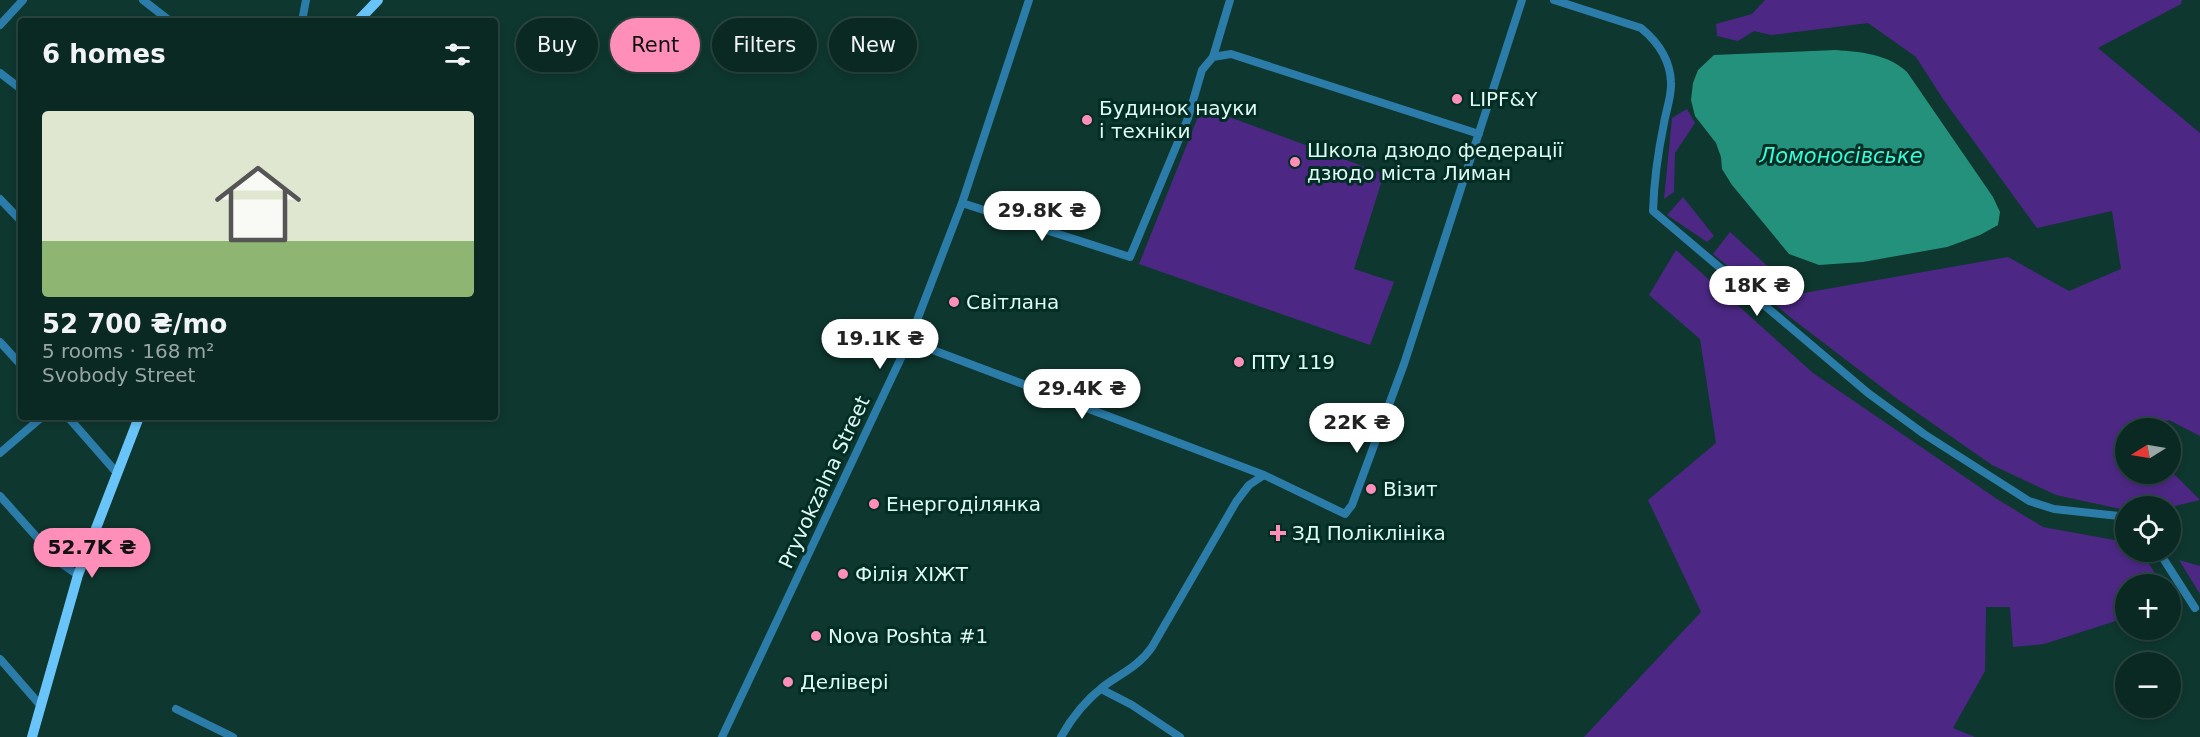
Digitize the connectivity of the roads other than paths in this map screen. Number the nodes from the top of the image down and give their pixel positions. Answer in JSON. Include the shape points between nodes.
{"nodes":[{"id":1,"x":23,"y":0,"type":"edge"},
{"id":2,"x":143,"y":0,"type":"edge"},
{"id":3,"x":306,"y":0,"type":"edge"},
{"id":4,"x":378,"y":0,"type":"edge"},
{"id":5,"x":1029,"y":0,"type":"edge"},
{"id":6,"x":1230,"y":0,"type":"edge"},
{"id":7,"x":1522,"y":0,"type":"edge"},
{"id":8,"x":1554,"y":0,"type":"edge"},
{"id":9,"x":166,"y":18,"type":"edge"},
{"id":10,"x":303,"y":18,"type":"edge"},
{"id":11,"x":361,"y":18,"type":"edge"},
{"id":12,"x":0,"y":24,"type":"edge"},
{"id":13,"x":1213,"y":57,"type":"junction"},
{"id":14,"x":0,"y":73,"type":"edge"},
{"id":15,"x":18,"y":87,"type":"edge"},
{"id":16,"x":1479,"y":134,"type":"junction"},
{"id":17,"x":0,"y":199,"type":"edge"},
{"id":18,"x":962,"y":202,"type":"junction"},
{"id":19,"x":18,"y":218,"type":"edge"},
{"id":20,"x":909,"y":341,"type":"junction"},
{"id":21,"x":0,"y":342,"type":"edge"},
{"id":22,"x":18,"y":362,"type":"edge"},
{"id":23,"x":38,"y":420,"type":"edge"},
{"id":24,"x":71,"y":420,"type":"edge"},
{"id":25,"x":138,"y":420,"type":"edge"},
{"id":26,"x":0,"y":453,"type":"edge"},
{"id":27,"x":117,"y":473,"type":"junction"},
{"id":28,"x":1264,"y":475,"type":"junction"},
{"id":29,"x":0,"y":496,"type":"edge"},
{"id":30,"x":2115,"y":516,"type":"edge"},
{"id":31,"x":2165,"y":562,"type":"edge"},
{"id":32,"x":78,"y":575,"type":"junction"},
{"id":33,"x":2195,"y":608,"type":"dead end"},
{"id":34,"x":0,"y":659,"type":"edge"},
{"id":35,"x":1101,"y":689,"type":"junction"},
{"id":36,"x":41,"y":706,"type":"junction"},
{"id":37,"x":176,"y":709,"type":"dead end"},
{"id":38,"x":32,"y":737,"type":"edge"},
{"id":39,"x":233,"y":737,"type":"edge"},
{"id":40,"x":722,"y":737,"type":"edge"},
{"id":41,"x":1061,"y":737,"type":"edge"},
{"id":42,"x":1180,"y":737,"type":"edge"}],
"edges":[{"from":1,"to":12,"type":"street"},
{"from":2,"to":9,"type":"street"},
{"from":3,"to":10,"type":"street"},
{"from":4,"to":11,"type":"main road"},
{"from":5,"to":18,"type":"street","name":"Pryvokzalna Street"},
{"from":6,"to":13,"type":"street"},
{"from":7,"to":16,"type":"street"},
{"from":8,"to":30,"type":"street","via":[[1641,28],[1664,52],[1671,83],[1653,188],[1653,211],[1868,393],[1924,434],[2029,501],[2054,509]]},
{"from":13,"to":16,"type":"street","via":[[1231,54]]},
{"from":13,"to":18,"type":"street","via":[[1202,70],[1188,118],[1130,257]]},
{"from":14,"to":15,"type":"street"},
{"from":16,"to":28,"type":"street","via":[[1404,364],[1352,505],[1345,514]]},
{"from":17,"to":19,"type":"street"},
{"from":18,"to":20,"type":"street","name":"Pryvokzalna Street"},
{"from":20,"to":28,"type":"street"},
{"from":20,"to":40,"type":"street","name":"Pryvokzalna Street"},
{"from":21,"to":22,"type":"street"},
{"from":23,"to":26,"type":"street"},
{"from":24,"to":27,"type":"street"},
{"from":25,"to":27,"type":"main road"},
{"from":27,"to":32,"type":"main road"},
{"from":28,"to":35,"type":"street","via":[[1249,485],[1236,502],[1143,660]]},
{"from":29,"to":32,"type":"street","via":[[59,562]]},
{"from":31,"to":33,"type":"street"},
{"from":32,"to":36,"type":"main road"},
{"from":34,"to":36,"type":"street"},
{"from":35,"to":41,"type":"street","via":[[1082,706]]},
{"from":35,"to":42,"type":"street"},
{"from":36,"to":38,"type":"main road"},
{"from":37,"to":39,"type":"street"}]}
